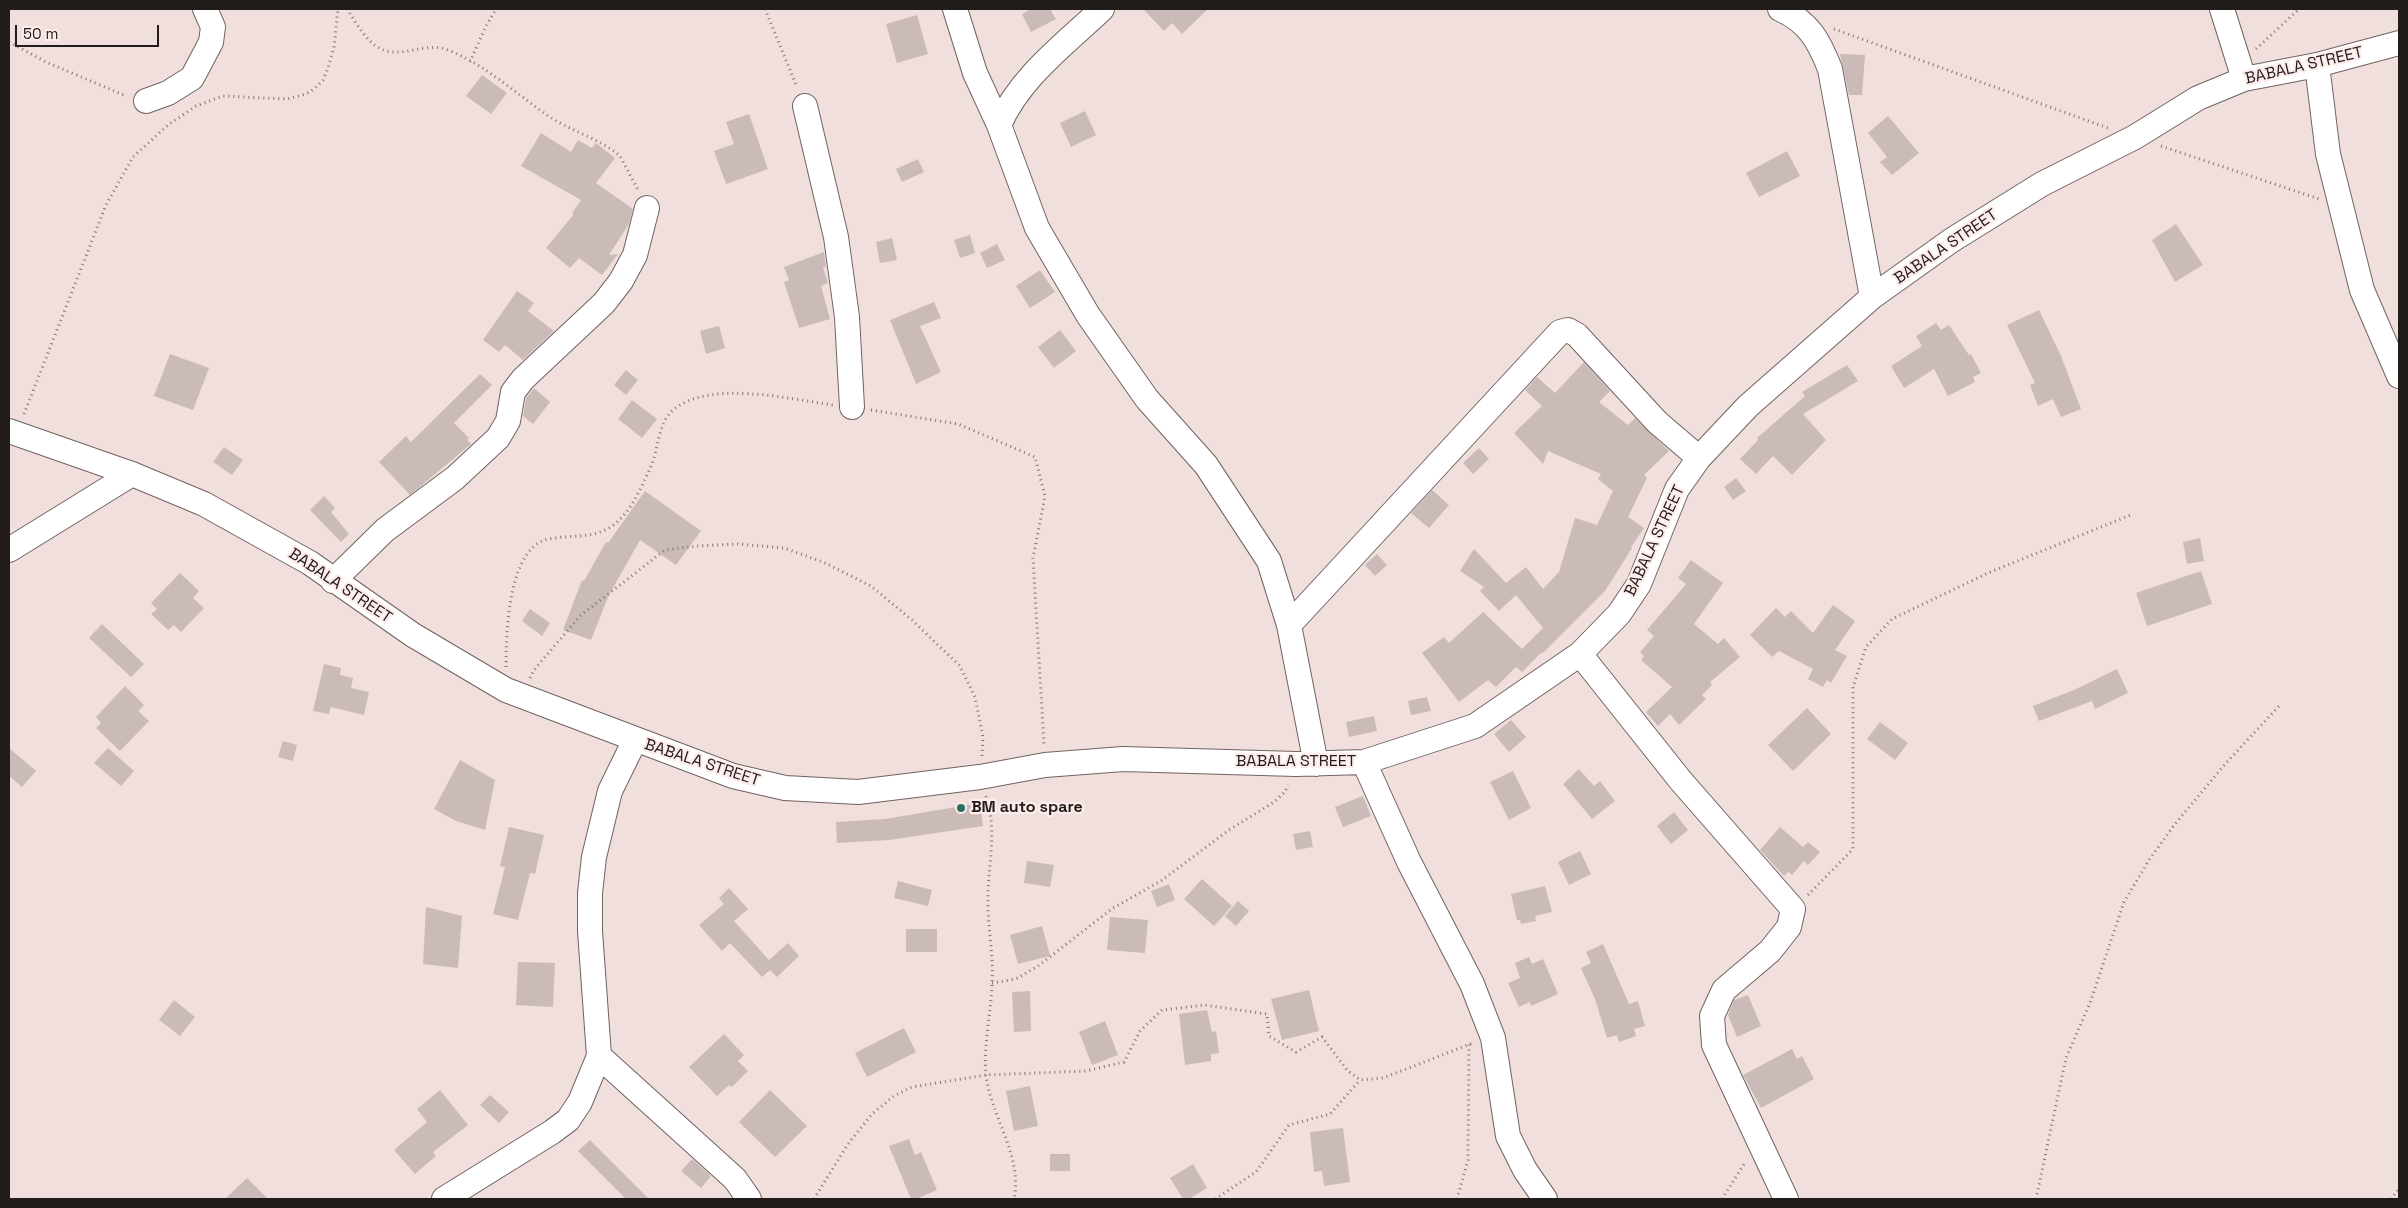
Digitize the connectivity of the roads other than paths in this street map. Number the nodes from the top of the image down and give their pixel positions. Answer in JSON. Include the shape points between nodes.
{"nodes":[{"id":1,"x":205,"y":9,"type":"edge"},
{"id":2,"x":955,"y":9,"type":"edge"},
{"id":3,"x":1102,"y":9,"type":"edge"},
{"id":4,"x":1780,"y":9,"type":"edge"},
{"id":5,"x":2222,"y":9,"type":"edge"},
{"id":6,"x":2399,"y":43,"type":"edge"},
{"id":7,"x":2317,"y":65,"type":"junction"},
{"id":8,"x":2242,"y":72,"type":"junction"},
{"id":9,"x":146,"y":101,"type":"road end"},
{"id":10,"x":805,"y":106,"type":"road end"},
{"id":11,"x":999,"y":125,"type":"junction"},
{"id":12,"x":647,"y":208,"type":"road end"},
{"id":13,"x":1872,"y":297,"type":"junction"},
{"id":14,"x":2399,"y":376,"type":"edge"},
{"id":15,"x":852,"y":407,"type":"road end"},
{"id":16,"x":13,"y":432,"type":"edge"},
{"id":17,"x":1699,"y":458,"type":"junction"},
{"id":18,"x":132,"y":474,"type":"junction"},
{"id":19,"x":9,"y":550,"type":"edge"},
{"id":20,"x":334,"y":581,"type":"junction"},
{"id":21,"x":1289,"y":625,"type":"junction"},
{"id":22,"x":1580,"y":654,"type":"junction"},
{"id":23,"x":635,"y":740,"type":"junction"},
{"id":24,"x":1364,"y":762,"type":"junction"},
{"id":25,"x":1306,"y":764,"type":"junction"},
{"id":26,"x":599,"y":1056,"type":"junction"},
{"id":27,"x":444,"y":1199,"type":"edge"},
{"id":28,"x":750,"y":1199,"type":"edge"},
{"id":29,"x":1545,"y":1199,"type":"edge"},
{"id":30,"x":1786,"y":1199,"type":"edge"}],
"edges":[{"from":1,"to":9,"type":"street","via":[[213,27],[211,42],[192,78],[168,93]]},
{"from":2,"to":11,"type":"street","via":[[975,72]]},
{"from":3,"to":11,"type":"street","via":[[1025,82],[1007,105]]},
{"from":4,"to":13,"type":"street","via":[[1794,15],[1818,40],[1830,69]]},
{"from":5,"to":8,"type":"street"},
{"from":6,"to":7,"type":"street","name":"BABALA STREET"},
{"from":7,"to":8,"type":"street","name":"BABALA STREET"},
{"from":7,"to":14,"type":"street","via":[[2328,154],[2362,290]]},
{"from":8,"to":13,"type":"street","name":"BABALA STREET","via":[[2135,137],[2034,190],[1952,240]]},
{"from":10,"to":15,"type":"street","via":[[836,237],[847,317]]},
{"from":11,"to":21,"type":"street","via":[[1036,228],[1088,315],[1147,399],[1206,465],[1247,525],[1269,561]]},
{"from":12,"to":20,"type":"street","via":[[635,255],[621,281],[604,304],[523,379],[514,392],[508,421],[498,438],[455,478],[385,530]]},
{"from":13,"to":17,"type":"street","name":"BABALA STREET","via":[[1748,406]]},
{"from":16,"to":18,"type":"street","name":"BABALA STREET"},
{"from":17,"to":21,"type":"street","via":[[1657,422],[1577,334],[1568,330],[1560,332]]},
{"from":17,"to":22,"type":"street","name":"BABALA STREET","via":[[1677,490],[1639,584],[1619,614]]},
{"from":18,"to":19,"type":"street"},
{"from":18,"to":20,"type":"street","name":"BABALA STREET","via":[[204,504],[310,563]]},
{"from":20,"to":23,"type":"street","name":"BABALA STREET","via":[[413,635],[513,693]]},
{"from":21,"to":25,"type":"street"},
{"from":22,"to":24,"type":"street","name":"BABALA STREET","via":[[1475,726]]},
{"from":22,"to":30,"type":"street","via":[[1656,751],[1793,909],[1789,927],[1770,951],[1724,990],[1712,1016],[1714,1045]]},
{"from":23,"to":25,"type":"street","name":"BABALA STREET","via":[[732,776],[785,788],[858,792],[980,777],[1045,765],[1123,759]]},
{"from":23,"to":26,"type":"street","via":[[610,791],[594,857],[590,931]]},
{"from":24,"to":25,"type":"street","name":"BABALA STREET"},
{"from":24,"to":29,"type":"street","via":[[1472,984],[1493,1038],[1508,1136],[1525,1170]]},
{"from":26,"to":27,"type":"street","via":[[580,1102],[568,1120]]},
{"from":26,"to":28,"type":"street","via":[[735,1179]]}]}
